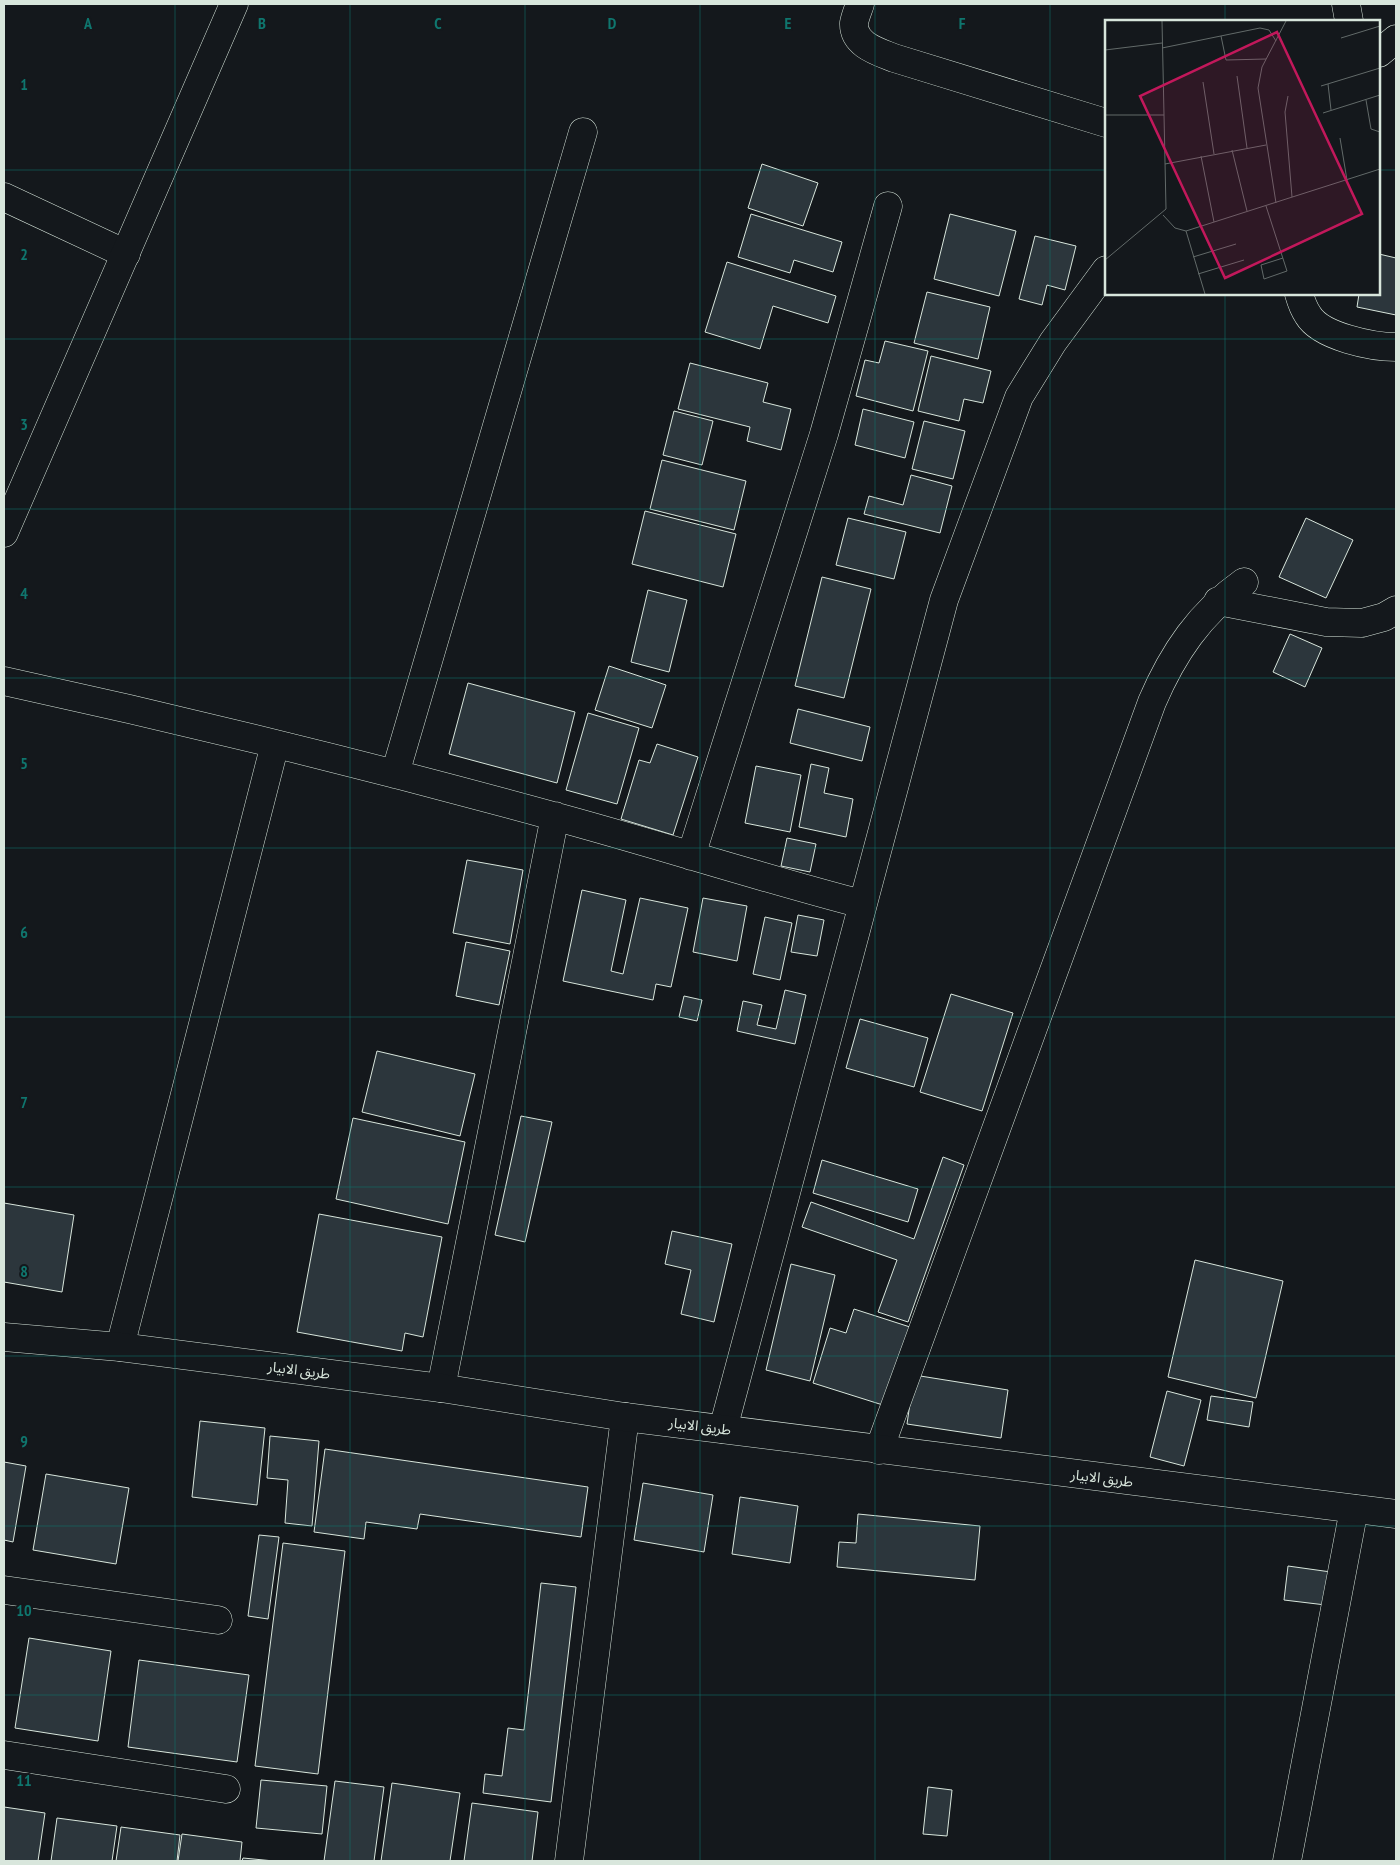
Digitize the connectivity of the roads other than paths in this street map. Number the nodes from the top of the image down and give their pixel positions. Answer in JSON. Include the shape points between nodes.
{"nodes":[{"id":1,"x":234,"y":4,"type":"edge"},
{"id":2,"x":860,"y":4,"type":"edge"},
{"id":3,"x":1346,"y":4,"type":"edge"},
{"id":4,"x":1349,"y":20,"type":"edge"},
{"id":5,"x":1396,"y":39,"type":"edge"},
{"id":6,"x":1380,"y":52,"type":"edge"},
{"id":7,"x":1105,"y":123,"type":"edge"},
{"id":8,"x":583,"y":132,"type":"dead end"},
{"id":9,"x":4,"y":197,"type":"edge"},
{"id":10,"x":888,"y":206,"type":"dead end"},
{"id":11,"x":126,"y":254,"type":"junction"},
{"id":12,"x":1105,"y":271,"type":"edge"},
{"id":13,"x":1299,"y":295,"type":"edge"},
{"id":14,"x":1396,"y":347,"type":"edge"},
{"id":15,"x":4,"y":533,"type":"edge"},
{"id":16,"x":1244,"y":582,"type":"dead end"},
{"id":17,"x":1218,"y":601,"type":"junction"},
{"id":18,"x":1396,"y":610,"type":"edge"},
{"id":19,"x":4,"y":681,"type":"edge"},
{"id":20,"x":275,"y":744,"type":"junction"},
{"id":21,"x":395,"y":774,"type":"junction"},
{"id":22,"x":555,"y":816,"type":"junction"},
{"id":23,"x":691,"y":856,"type":"junction"},
{"id":24,"x":862,"y":904,"type":"junction"},
{"id":25,"x":4,"y":1336,"type":"edge"},
{"id":26,"x":120,"y":1348,"type":"junction"},
{"id":27,"x":441,"y":1388,"type":"junction"},
{"id":28,"x":625,"y":1417,"type":"junction"},
{"id":29,"x":723,"y":1429,"type":"junction"},
{"id":30,"x":879,"y":1450,"type":"junction"},
{"id":31,"x":1354,"y":1509,"type":"junction"},
{"id":32,"x":1396,"y":1514,"type":"edge"},
{"id":33,"x":4,"y":1590,"type":"edge"},
{"id":34,"x":218,"y":1620,"type":"dead end"},
{"id":35,"x":4,"y":1755,"type":"edge"},
{"id":36,"x":226,"y":1789,"type":"dead end"},
{"id":37,"x":569,"y":1861,"type":"edge"},
{"id":38,"x":1287,"y":1861,"type":"edge"}],
"edges":[{"from":1,"to":11,"type":"street"},
{"from":2,"to":7,"type":"street","via":[[854,24],[856,36],[868,47],[894,58]]},
{"from":3,"to":4,"type":"street"},
{"from":5,"to":6,"type":"street"},
{"from":8,"to":21,"type":"street"},
{"from":9,"to":11,"type":"street"},
{"from":10,"to":23,"type":"street","via":[[824,434]]},
{"from":11,"to":15,"type":"street"},
{"from":12,"to":24,"type":"street","via":[[1053,342],[1019,397],[944,600]]},
{"from":13,"to":14,"type":"street","via":[[1308,316],[1322,328],[1350,340]]},
{"from":16,"to":17,"type":"street"},
{"from":17,"to":18,"type":"street","via":[[1326,622],[1362,624]]},
{"from":17,"to":30,"type":"street","via":[[1201,619],[1164,674],[1152,702]]},
{"from":19,"to":20,"type":"street"},
{"from":20,"to":21,"type":"street"},
{"from":20,"to":26,"type":"street"},
{"from":21,"to":22,"type":"street"},
{"from":22,"to":23,"type":"street"},
{"from":22,"to":27,"type":"street"},
{"from":23,"to":24,"type":"street"},
{"from":24,"to":29,"type":"street"},
{"from":25,"to":26,"type":"street","name":"طريق الابيار"},
{"from":26,"to":27,"type":"street","name":"طريق الابيار"},
{"from":27,"to":28,"type":"street","name":"طريق الابيار"},
{"from":28,"to":29,"type":"street","name":"طريق الابيار"},
{"from":28,"to":37,"type":"street"},
{"from":29,"to":30,"type":"street","name":"طريق الابيار"},
{"from":30,"to":31,"type":"street","name":"طريق الابيار"},
{"from":31,"to":32,"type":"street","name":"طريق الابيار"},
{"from":31,"to":38,"type":"street"},
{"from":33,"to":34,"type":"street"},
{"from":35,"to":36,"type":"street"}]}
